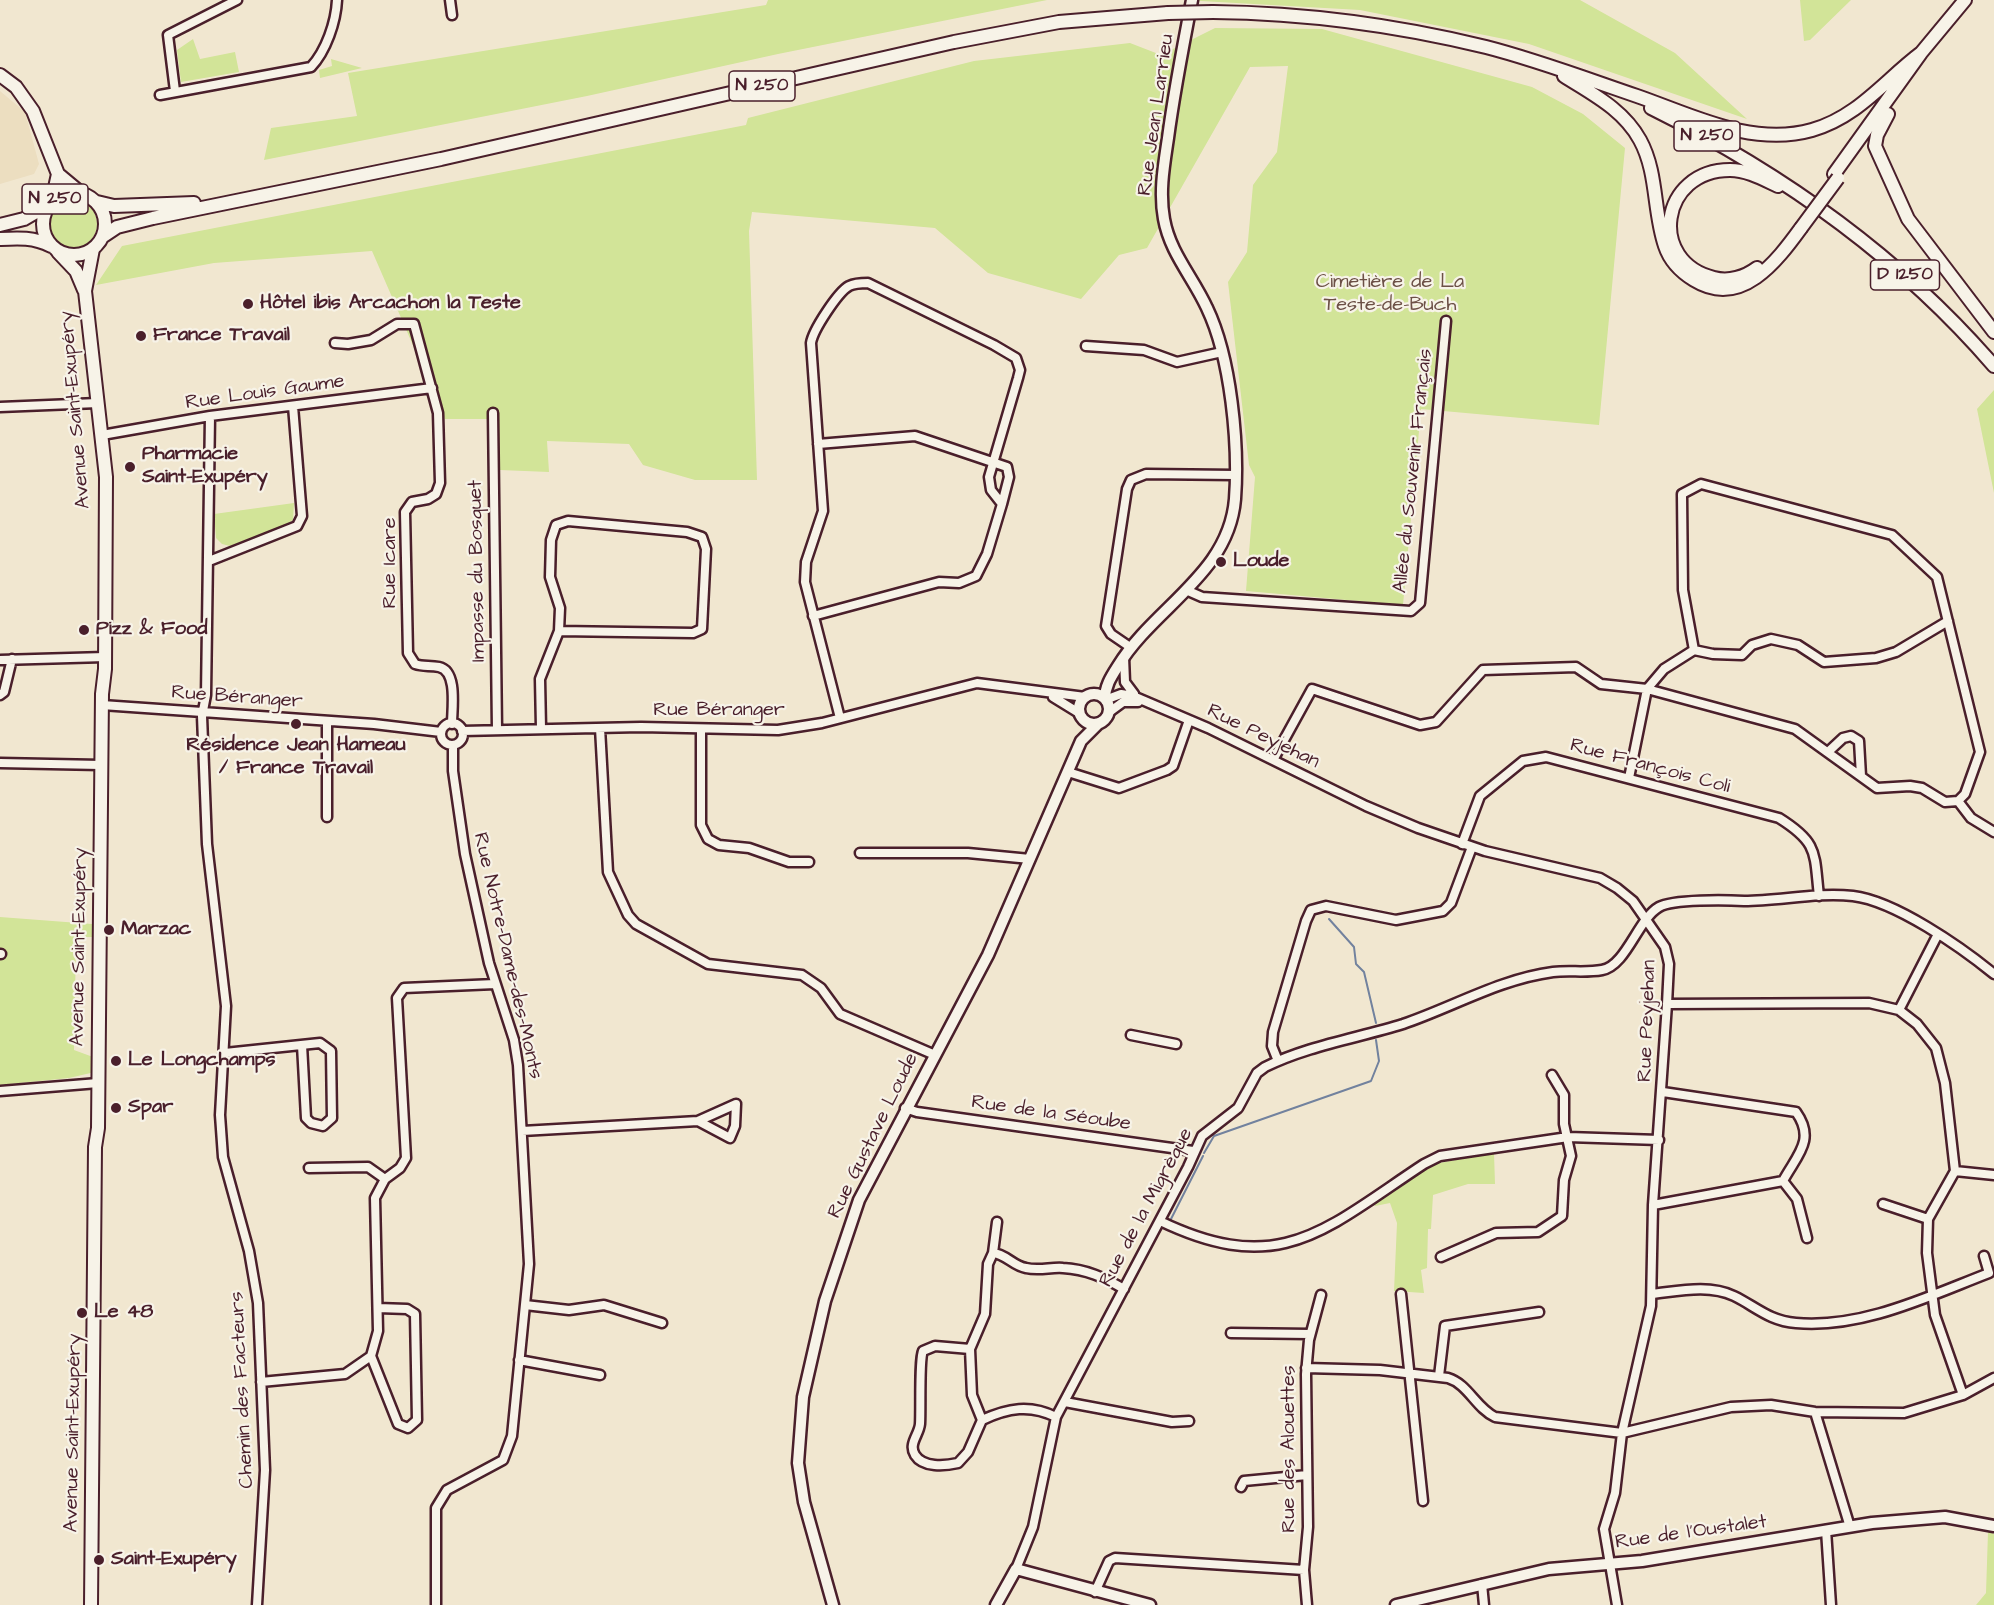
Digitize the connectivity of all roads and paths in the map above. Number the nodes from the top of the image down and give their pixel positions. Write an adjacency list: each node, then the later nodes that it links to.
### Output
1 (237, 0): 12 (street)
2 (337, 0): 12 (street)
3 (450, 0): 6 (street)
4 (1192, 0): 33 (street, Rue Jean Larrieu)
5 (1965, 0): 7 (main road)
6 (452, 15)
7 (1949, 20): 8 (main road); 14 (main road)
8 (1922, 53): 11 (main road); 16 (main road)
9 (1547, 66): 11 (main road, N 250); 20 (main road, N 250, bridge); 23 (main road)
10 (0, 75): 15 (main road)
11 (1604, 85): 18 (main road, N 250)
12 (175, 91): 13 (street)
13 (160, 95)
14 (1888, 114): 16 (main road); 30 (main road)
15 (58, 174): 17 (main road); 21 (main road)
16 (1836, 176): 23 (main road, bridge)
17 (82, 194): 19 (main road, N 250); 21 (main road, N 250)
18 (1802, 198): 23 (main road); 34 (main road, D 1250)
19 (97, 202): 20 (main road, N 250); 24 (main road, N 250)
20 (225, 202): 24 (main road, N 250)
21 (50, 203): 22 (main road, N 250); 26 (main road, N 250)
22 (0, 225)
23 (1799, 226)
24 (102, 237): 27 (main road, N 250)
25 (0, 238): 26 (main road, N 250)
26 (55, 249): 27 (main road, N 250); 28 (main road, Avenue Saint-Exupéry)
27 (93, 249): 28 (main road, Avenue Saint-Exupéry)
28 (85, 291): 36 (main road, Avenue Saint-Exupéry)
29 (1446, 321): 47 (street, Allée du Souvenir Français)
30 (1994, 332)
31 (335, 343): 35 (street, Rue Icare)
32 (1086, 346): 33 (street)
33 (1222, 352): 44 (street, Rue Jean Larrieu)
34 (1994, 366)
35 (432, 388): 37 (street, Rue Louis Gaume); 70 (street, Rue Icare)
36 (98, 403): 38 (street); 41 (main road, Avenue Saint-Exupéry)
37 (293, 406): 40 (street, Rue Louis Gaume); 46 (street)
38 (0, 407)
39 (493, 413): 74 (street, Impasse du Bosquet)
40 (210, 416): 41 (street, Rue Louis Gaume); 46 (street, Chemin des Facteurs)
41 (102, 435): 53 (main road, Avenue Saint-Exupéry)
42 (818, 444): 43 (street); 43 (street); 48 (street)
43 (994, 462): 45 (street); 45 (street)
44 (1234, 475): 47 (street, Rue Jean Larrieu); 52 (street)
45 (1002, 504): 48 (street)
46 (209, 561): 64 (street, Chemin des Facteurs)
47 (1186, 590): 52 (street, Rue Jean Larrieu)
48 (813, 616): 67 (street)
49 (1948, 621): 51 (street); 51 (street); 87 (street)
50 (559, 631): 50 (street); 72 (street)
51 (1694, 650): 57 (street)
52 (1127, 652): 56 (street, Rue Jean Larrieu); 62 (street, Rue Peyjehan)
53 (105, 657): 54 (street); 63 (main road, Avenue Saint-Exupéry)
54 (12, 659): 55 (street); 59 (street)
55 (0, 660)
56 (1108, 681): 60 (street, Rue Jean Larrieu); 61 (street, Rue Jean Larrieu)
57 (1647, 689): 80 (street); 81 (street); 86 (street)
58 (1041, 692): 60 (street, Rue Béranger); 66 (street, Rue Béranger); 67 (street, Rue Béranger)
59 (0, 695)
60 (1086, 697): 61 (street); 66 (street)
61 (1105, 699): 62 (street, Rue Peyjehan); 65 (street)
62 (1150, 704): 65 (street, Rue Peyjehan); 68 (street, Rue Peyjehan)
63 (102, 705): 64 (street, Rue Béranger); 83 (main road, Avenue Saint-Exupéry)
64 (204, 712): 69 (street, Rue Béranger); 105 (street, Chemin des Facteurs)
65 (1108, 712): 71 (street)
66 (1080, 716): 71 (street); 78 (street, Rue Gustave Loude)
67 (840, 718): 75 (street, Rue Béranger)
68 (1189, 720): 81 (street, Rue Peyjehan); 84 (street)
69 (327, 721): 77 (street, Rue Béranger); 88 (street)
70 (452, 723): 76 (street); 77 (street)
71 (1099, 723): 78 (street, Rue Gustave Loude)
72 (541, 728): 73 (street, Rue Béranger); 74 (street, Rue Béranger)
73 (600, 728): 75 (street, Rue Béranger); 106 (street)
74 (497, 729): 76 (street, Rue Béranger)
75 (701, 729): 94 (street)
76 (462, 731): 79 (street)
77 (441, 732): 79 (street)
78 (1082, 741): 84 (street, Rue Gustave Loude)
79 (453, 745): 99 (street, Rue Notre-Dame-des-Monts)
80 (1828, 752): 85 (street); 85 (street)
81 (1273, 760): 90 (street, Rue Peyjehan)
82 (0, 763): 83 (street)
83 (101, 765): 109 (main road, Avenue Saint-Exupéry)
84 (1068, 772): 93 (street, Rue Gustave Loude)
85 (1861, 776): 87 (street)
86 (1629, 778): 90 (street, Rue François Coli); 95 (street, Rue François Coli)
87 (1958, 801): 89 (street)
88 (327, 817)
89 (1994, 832)
90 (1462, 844): 91 (street, Rue Peyjehan)
91 (1472, 847): 96 (street, Rue Peyjehan); 107 (street)
92 (860, 853): 93 (street)
93 (1030, 859): 106 (street, Rue Gustave Loude)
94 (809, 862)
95 (1819, 896): 96 (street); 97 (street)
96 (1647, 920): 100 (street, Rue Peyjehan); 107 (street, Rue de la Migrèque)
97 (1938, 933): 98 (street); 101 (street)
98 (1994, 974)
99 (495, 984): 114 (street, Rue Notre-Dame-des-Monts); 121 (street)
100 (1667, 1004): 101 (street); 111 (street, Rue Peyjehan)
101 (1899, 1010): 119 (street)
102 (1131, 1035): 103 (street)
103 (1176, 1044)
104 (302, 1045): 104 (street); 105 (street)
105 (225, 1053): 151 (street, Chemin des Facteurs)
106 (935, 1055): 112 (street, Rue Gustave Loude)
107 (1278, 1061): 117 (street, Rue de la Migrèque)
108 (1552, 1075): 115 (street)
109 (98, 1083): 110 (street); 170 (main road, Avenue Saint-Exupéry)
110 (0, 1091)
111 (1663, 1092): 116 (street, Rue Peyjehan); 122 (street)
112 (905, 1108): 117 (street, Rue de la Séoube); 173 (street, Rue Gustave Loude)
113 (698, 1121): 113 (street); 114 (street)
114 (522, 1131): 137 (street, Rue Notre-Dame-des-Monts)
115 (1568, 1137): 116 (street); 126 (street); 131 (street)
116 (1659, 1140): 124 (street, Rue Peyjehan)
117 (1193, 1151): 126 (street, Rue de la Migrèque)
118 (309, 1168): 121 (street)
119 (1955, 1171): 120 (street); 125 (street)
120 (1994, 1175)
121 (385, 1179): 138 (street)
122 (1782, 1180): 124 (street); 128 (street)
123 (1882, 1204): 125 (street)
124 (1653, 1205): 134 (street, Rue Peyjehan)
125 (1928, 1219): 136 (street)
126 (1160, 1221): 132 (street, Rue de la Migrèque)
127 (997, 1222): 129 (street)
128 (1807, 1238)
129 (993, 1253): 132 (street); 143 (street)
130 (1984, 1256): 136 (street)
131 (1441, 1257)
132 (1124, 1289): 153 (street, Rue de la Migrèque)
133 (1401, 1294): 147 (street)
134 (1652, 1294): 136 (street); 158 (street, Rue Peyjehan)
135 (1321, 1295): 142 (street, Rue des Alouettes)
136 (1932, 1295): 152 (street)
137 (525, 1305): 140 (street); 145 (street, Rue Notre-Dame-des-Monts)
138 (378, 1308): 144 (street); 144 (street)
139 (1539, 1311): 149 (street)
140 (662, 1323)
141 (1231, 1333): 142 (street)
142 (1310, 1334): 146 (street, Rue des Alouettes)
143 (970, 1349): 156 (street); 156 (street)
144 (371, 1356): 151 (street)
145 (519, 1360): 148 (street); 172 (street, Rue Notre-Dame-des-Monts)
146 (1306, 1368): 147 (street); 159 (street, Rue des Alouettes)
147 (1408, 1373): 149 (street); 161 (street)
148 (600, 1375)
149 (1439, 1376): 158 (street)
150 (1994, 1378): 152 (street)
151 (261, 1382): 171 (street, Chemin des Facteurs)
152 (1963, 1395): 154 (street)
153 (1065, 1402): 155 (street, Rue de la Migrèque); 157 (street)
154 (1815, 1412): 158 (street); 163 (street)
155 (1056, 1417): 156 (street); 166 (street, Rue de la Migrèque)
156 (982, 1420)
157 (1189, 1421)
158 (1622, 1433): 165 (street, Rue Peyjehan)
159 (1307, 1475): 160 (street); 167 (street, Rue des Alouettes)
160 (1241, 1487)
161 (1423, 1501)
162 (1994, 1526): 163 (street, Rue de l'Oustalet)
163 (1850, 1527): 164 (street, Rue de l'Oustalet)
164 (1826, 1530): 165 (street, Rue de l'Oustalet); 180 (street)
165 (1609, 1564): 168 (street, Rue de l'Oustalet); 179 (street, Rue Peyjehan)
166 (1016, 1569): 169 (street); 174 (street, Rue de la Migrèque)
167 (1304, 1570): 169 (street); 176 (street, Rue des Alouettes)
168 (1482, 1584): 177 (street, Rue de l'Oustalet); 178 (street)
169 (1095, 1592): 175 (street)
170 (91, 1605)
171 (257, 1605)
172 (436, 1605)
173 (833, 1605)
174 (996, 1605)
175 (1150, 1605)
176 (1307, 1605)
177 (1396, 1605)
178 (1484, 1605)
179 (1617, 1605)
180 (1832, 1605)

